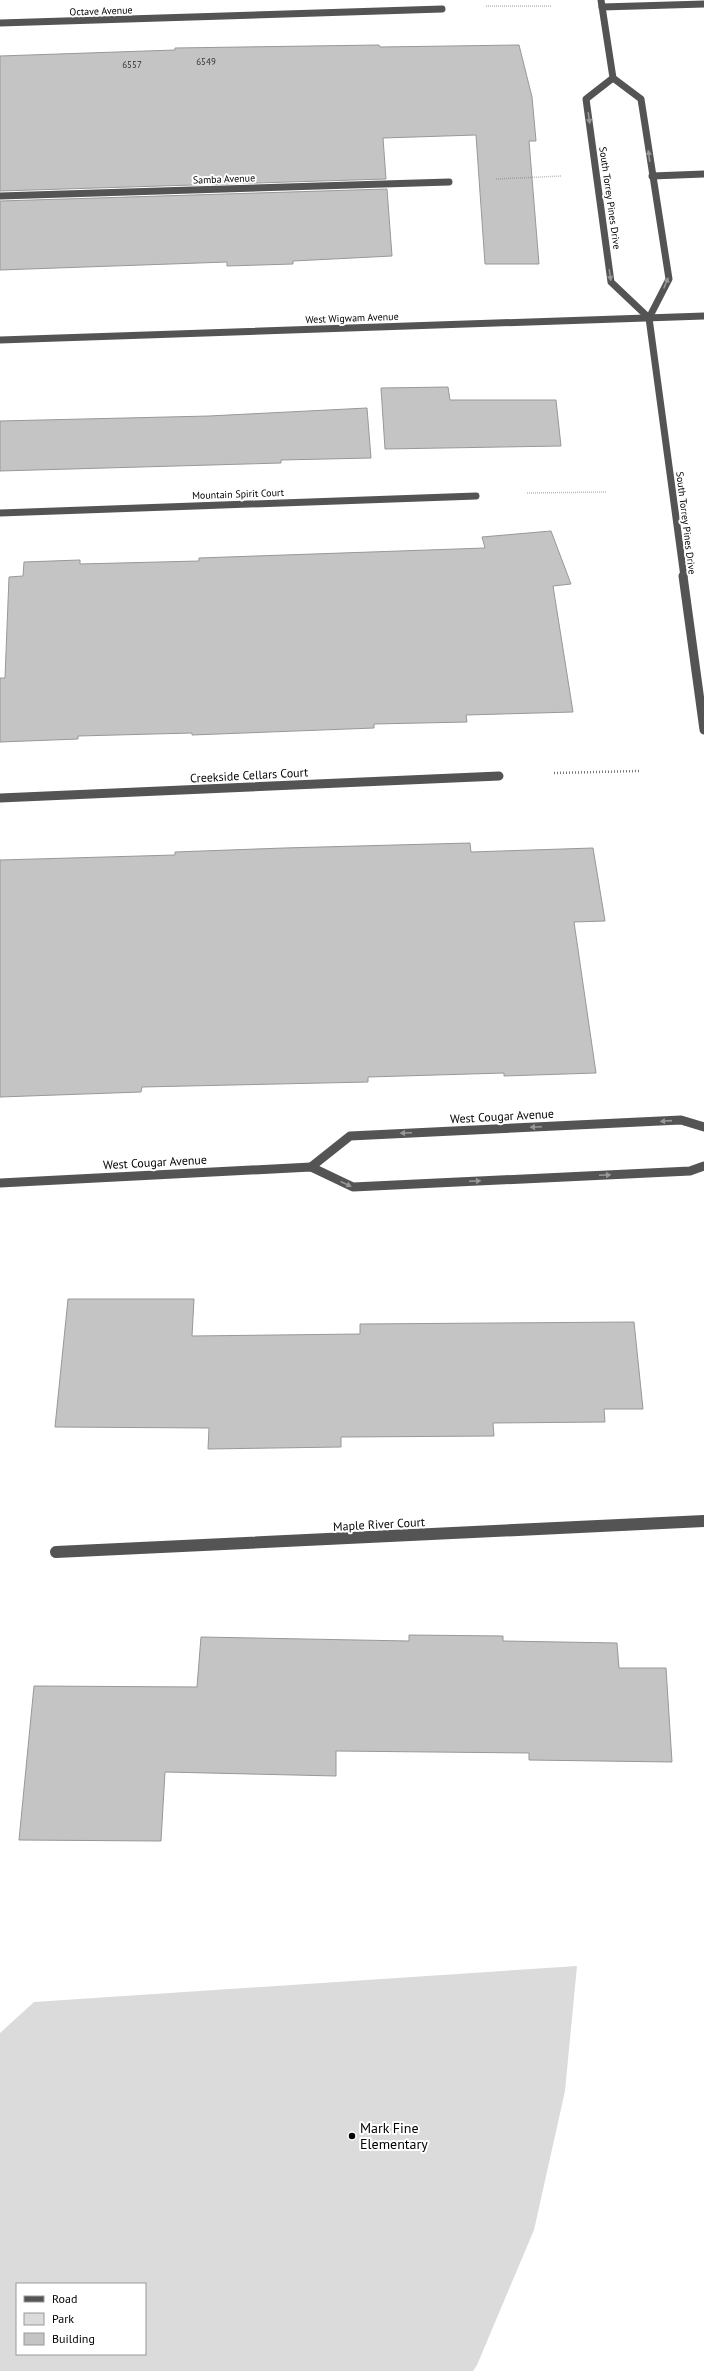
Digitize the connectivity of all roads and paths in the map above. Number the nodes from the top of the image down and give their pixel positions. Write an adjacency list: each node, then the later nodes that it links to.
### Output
1 (601, 0): 5 (street)
2 (704, 4): 5 (street)
3 (486, 6): 4 (path)
4 (551, 6)
5 (602, 7): 8 (street)
6 (442, 10): 7 (street, Octave Avenue)
7 (0, 22)
8 (613, 78): 11 (street, one-way to 8); 16 (street, South Torrey Pines Drive, one-way to 16)
9 (704, 174): 11 (street)
10 (569, 176): 12 (path)
11 (652, 176): 16 (street, one-way to 11)
12 (496, 179)
13 (449, 182): 14 (street, Samba Avenue)
14 (0, 196)
15 (704, 316): 16 (street, West Wigwam Avenue)
16 (649, 318): 17 (street, West Wigwam Avenue); 22 (street, South Torrey Pines Drive)
17 (0, 340)
18 (607, 492): 19 (path)
19 (527, 493)
20 (476, 496): 21 (street, Mountain Spirit Court)
21 (0, 513)
22 (704, 730)
23 (639, 771): 24 (path)
24 (554, 773)
25 (499, 776): 26 (street, Creekside Cellars Court)
26 (0, 798)
27 (704, 1127): 29 (street, West Cougar Avenue, one-way to 29)
28 (704, 1166): 29 (street, West Cougar Avenue, one-way to 28)
29 (310, 1167): 30 (street, West Cougar Avenue)
30 (0, 1183)
31 (704, 1521): 32 (street, Maple River Court)
32 (56, 1552)

